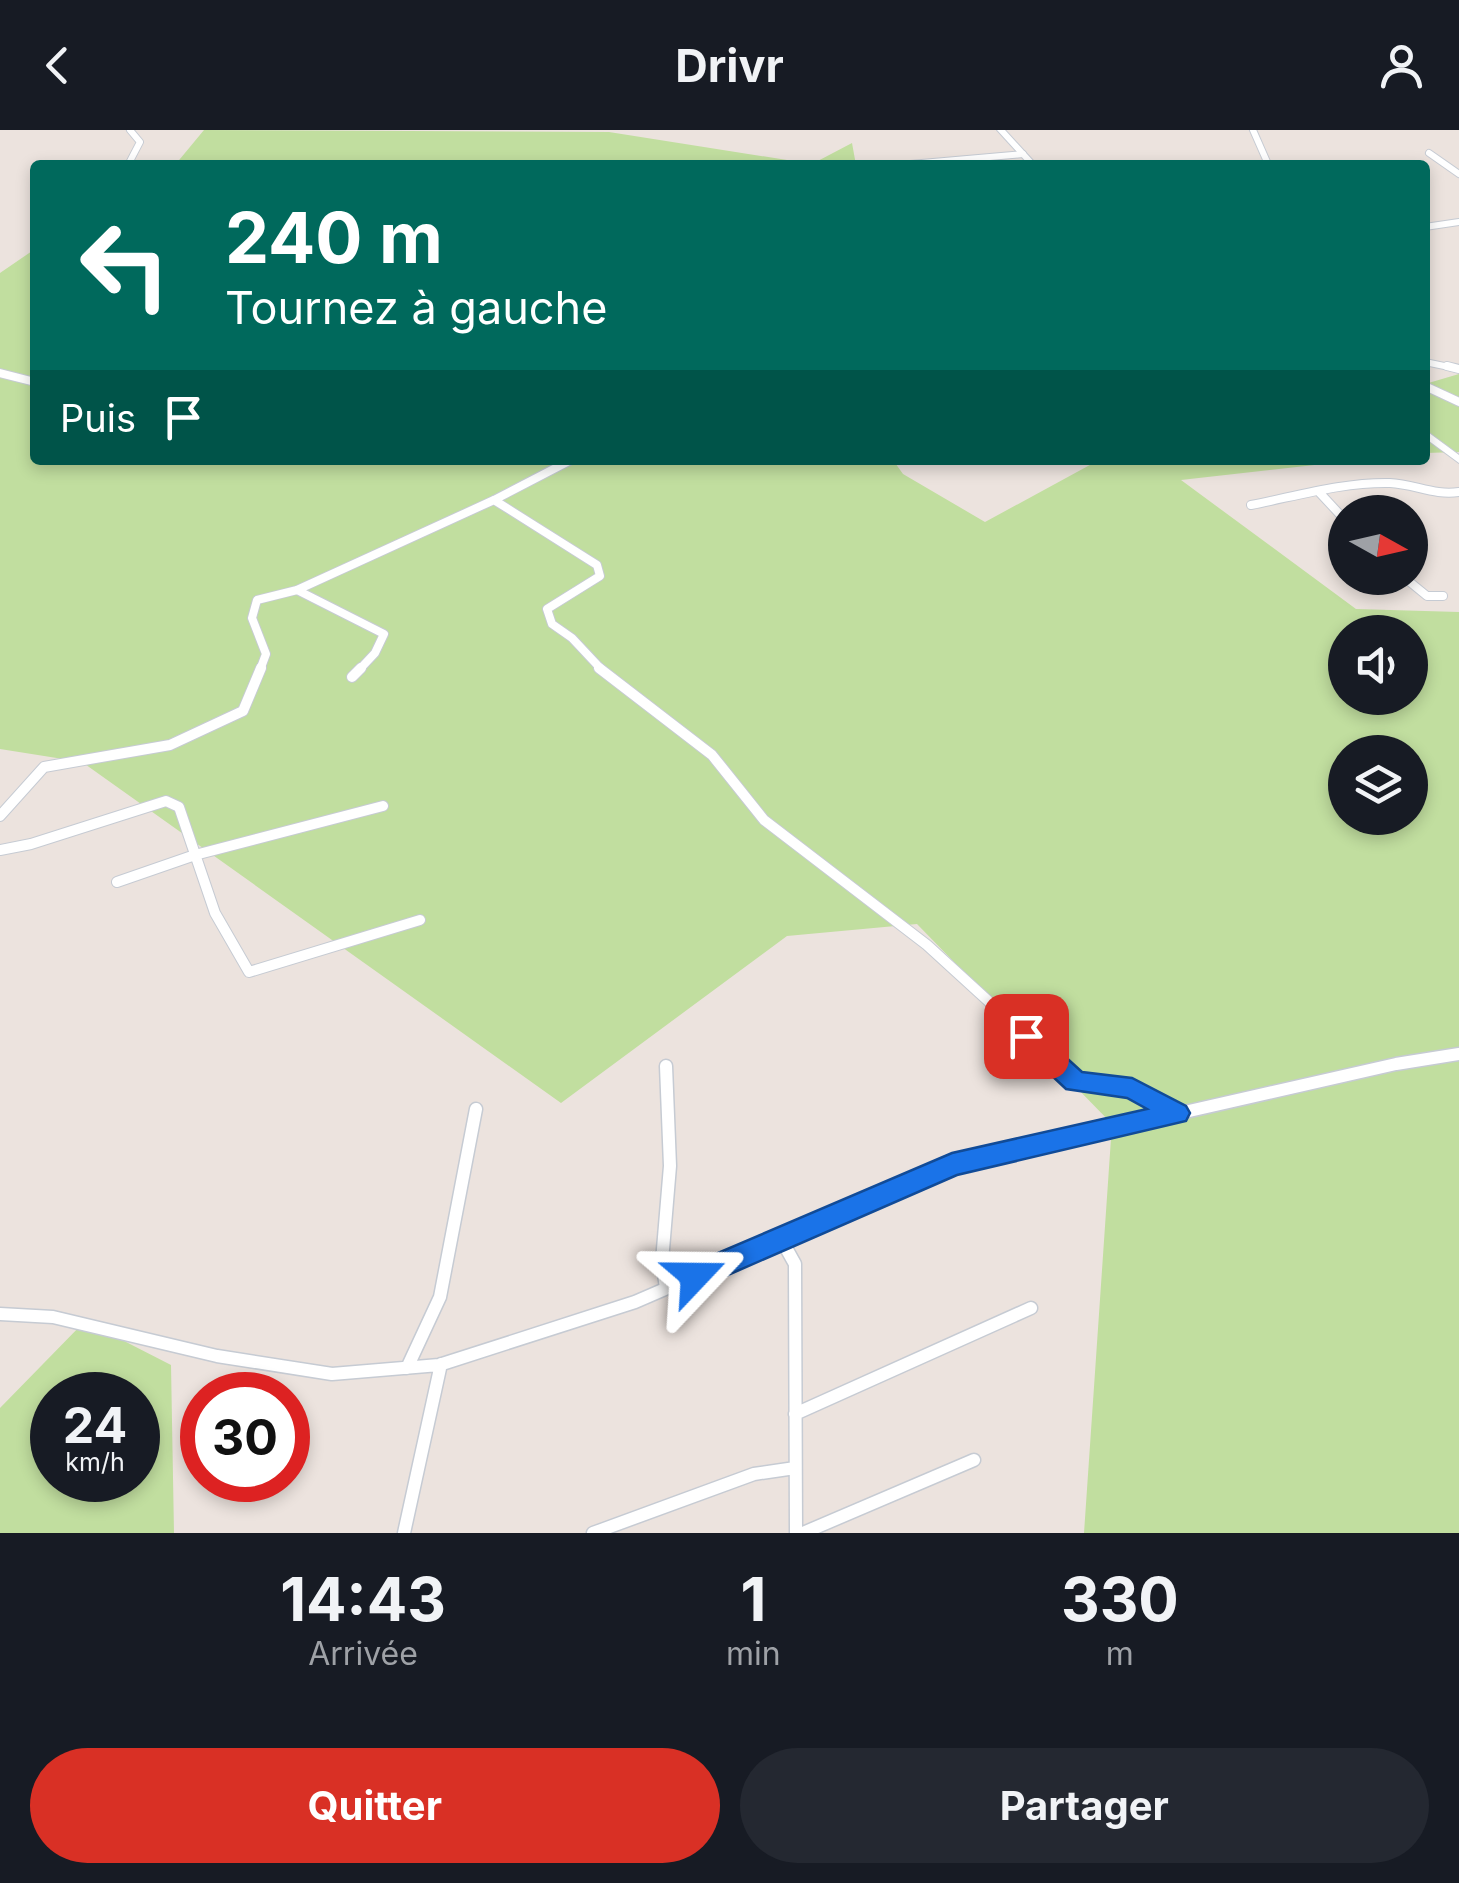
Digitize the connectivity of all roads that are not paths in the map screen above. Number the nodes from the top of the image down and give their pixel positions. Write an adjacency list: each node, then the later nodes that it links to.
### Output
1 (130, 130): 6 (street)
2 (1001, 130): 5 (street)
3 (1253, 130): 9 (street)
4 (1429, 153): 10 (street)
5 (1023, 154): 7 (street); 8 (street)
6 (131, 160)
7 (955, 160)
8 (1029, 160)
9 (1266, 160)
10 (1459, 174)
11 (1459, 222): 12 (street)
12 (1430, 225)
13 (1430, 363): 14 (street)
14 (1459, 369)
15 (0, 373): 16 (street)
16 (30, 381)
17 (1430, 388): 18 (street)
18 (1459, 402)
19 (1430, 437): 20 (street)
20 (1459, 460)
21 (561, 465): 24 (street)
22 (1319, 492): 23 (street); 25 (street); 26 (street)
23 (1459, 492)
24 (494, 500): 27 (street); 40 (street)
25 (1328, 502)
26 (1251, 505)
27 (297, 590): 30 (street); 32 (street)
28 (1426, 595): 29 (street)
29 (1443, 596)
30 (352, 677)
31 (382, 806): 34 (street)
32 (0, 816)
33 (0, 850): 34 (street)
34 (196, 855): 35 (street); 36 (street)
35 (117, 882)
36 (420, 920)
37 (1459, 1054): 40 (street)
38 (666, 1066): 42 (street)
39 (476, 1109): 46 (street)
40 (1178, 1114): 41 (street)
41 (781, 1239): 42 (street); 47 (street)
42 (666, 1288): 45 (street)
43 (1030, 1308): 47 (street)
44 (0, 1314): 46 (street)
45 (442, 1364): 46 (street); 50 (street)
46 (407, 1368)
47 (795, 1414): 49 (street)
48 (974, 1460): 52 (street)
49 (795, 1468): 51 (street); 52 (street)
50 (404, 1533)
51 (593, 1533)
52 (800, 1533)

